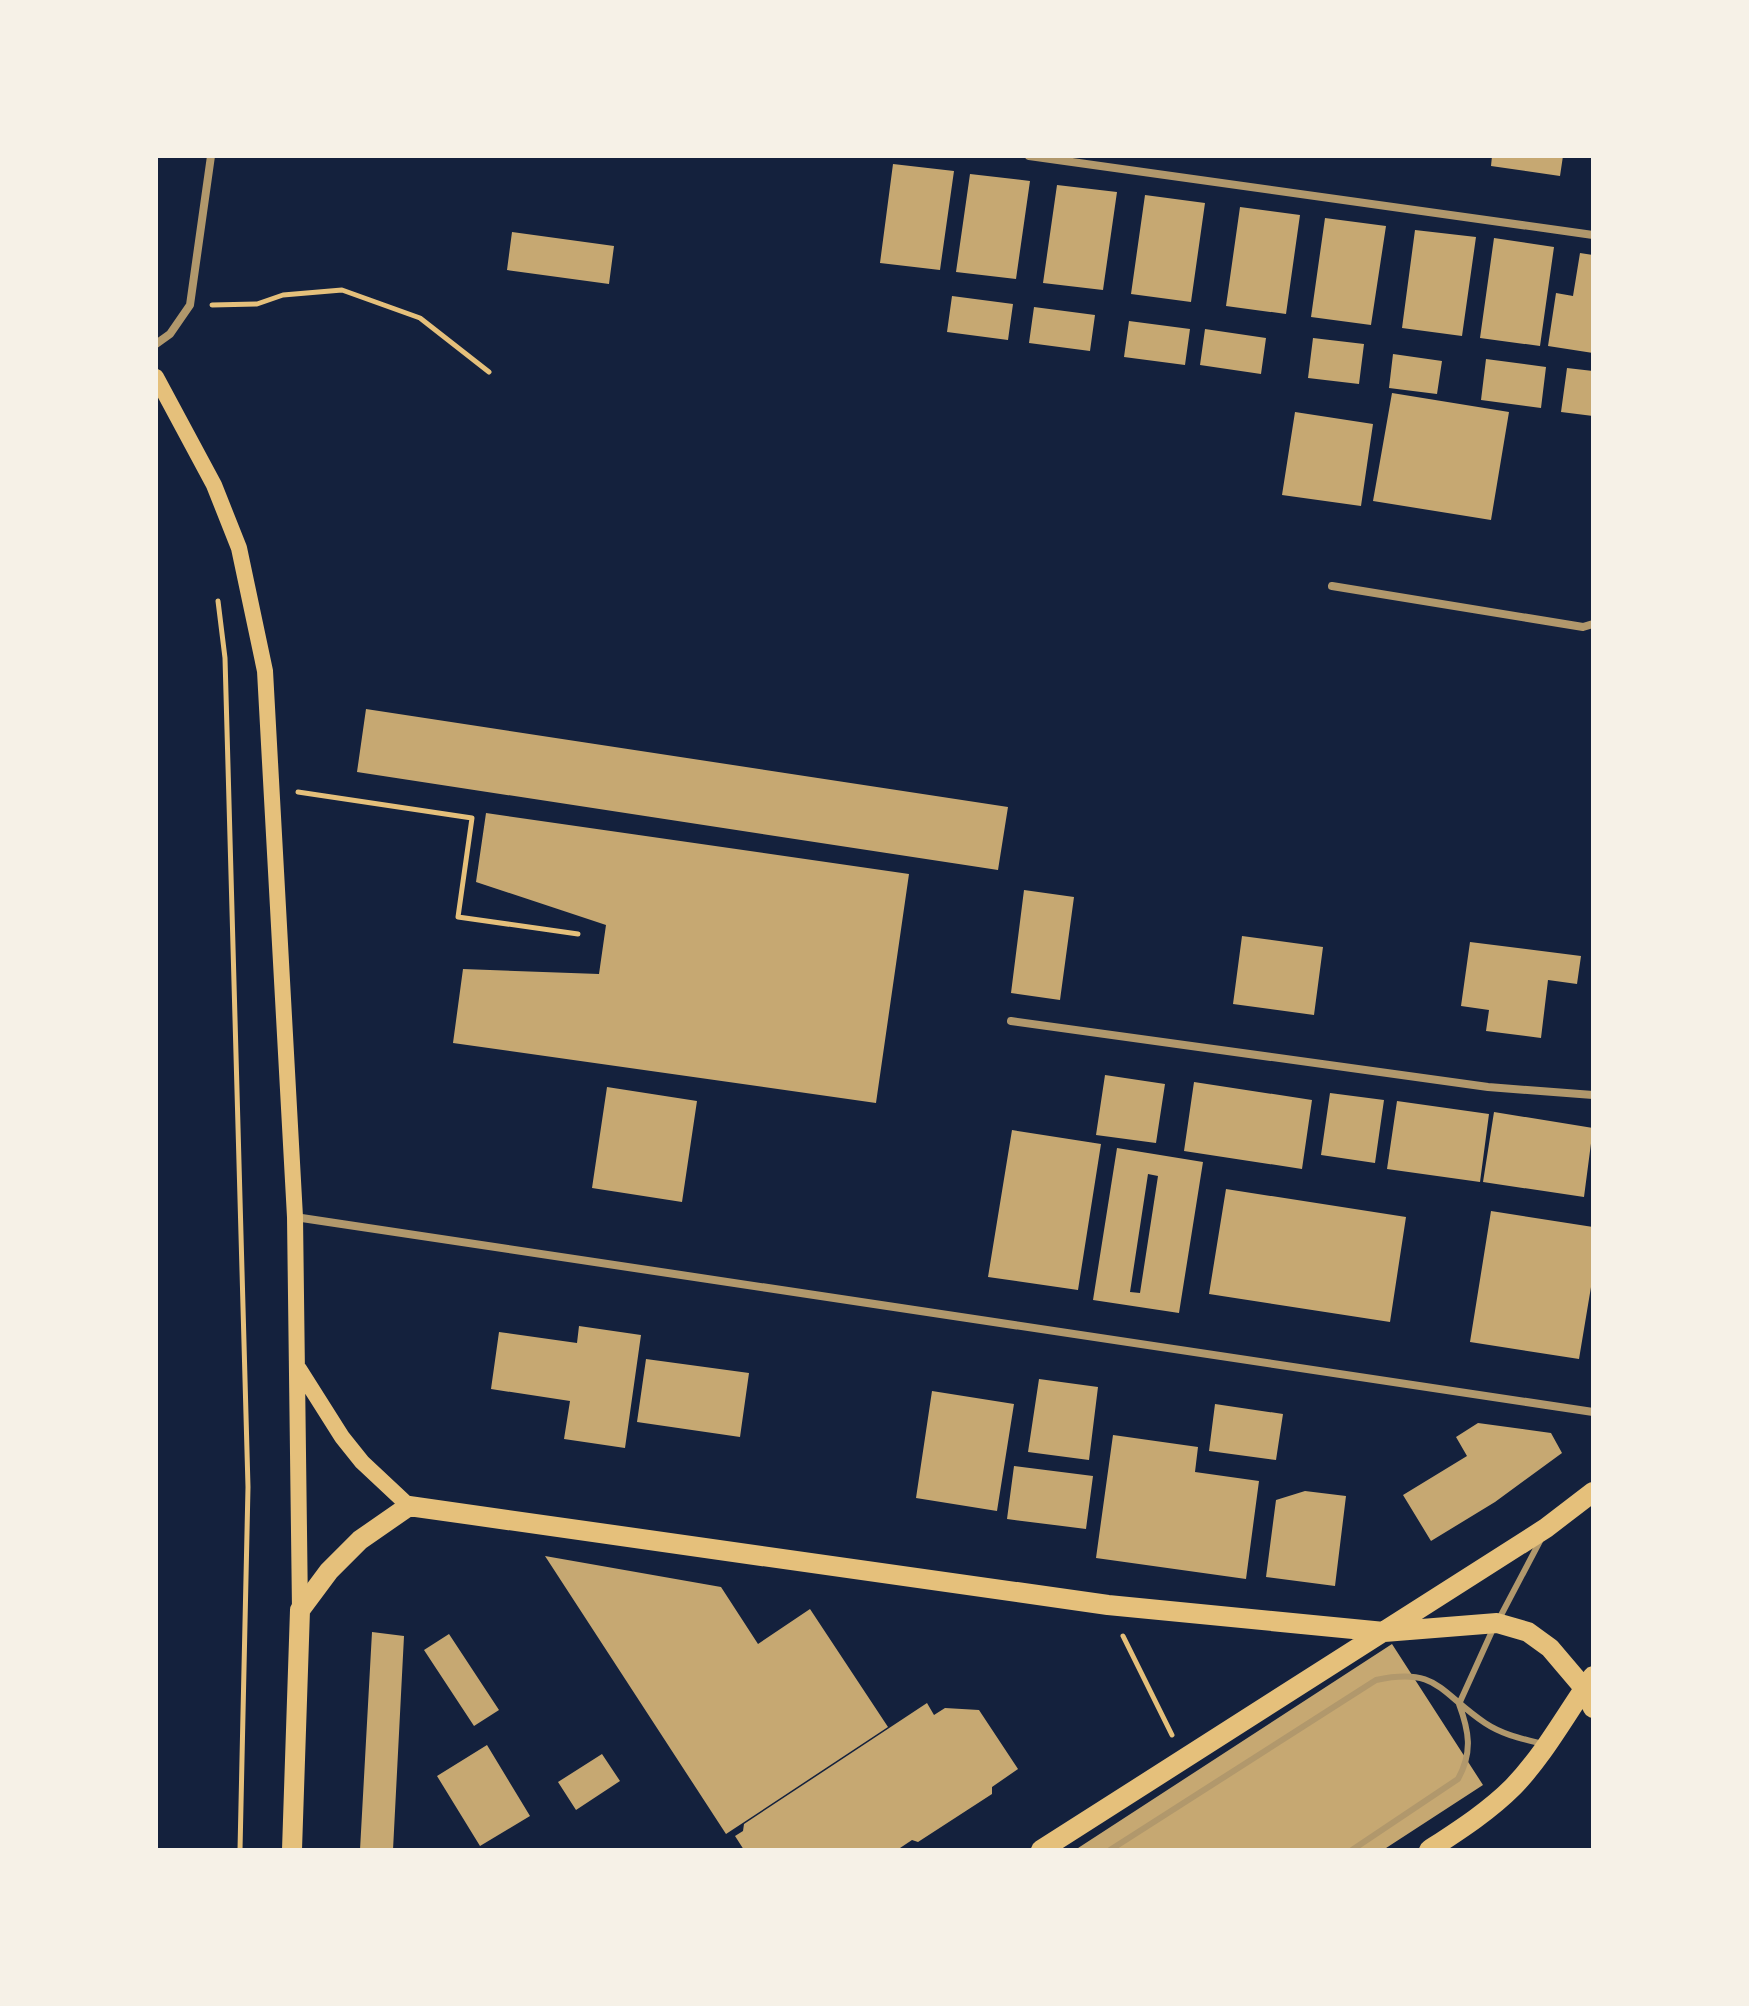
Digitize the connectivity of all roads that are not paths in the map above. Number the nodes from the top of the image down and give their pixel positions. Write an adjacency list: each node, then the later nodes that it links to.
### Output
1 (211, 156): 4 (street)
2 (1029, 156): 3 (street)
3 (1593, 235)
4 (156, 344)
5 (156, 377): 10 (main road)
6 (1332, 586): 7 (street)
7 (1593, 624)
8 (1011, 1021): 9 (street)
9 (1593, 1095)
10 (295, 1217): 11 (main road); 12 (street)
11 (299, 1367): 14 (main road); 16 (main road)
12 (1593, 1412)
13 (1593, 1492): 15 (main road)
14 (409, 1506): 16 (main road); 18 (main road)
15 (1546, 1528): 17 (lane); 18 (main road)
16 (300, 1610): 23 (main road)
17 (1497, 1623): 18 (main road); 19 (main road); 20 (lane)
18 (1384, 1632): 24 (main road)
19 (1588, 1682): 21 (main road); 22 (main road)
20 (1459, 1704): 22 (lane); 25 (lane); 26 (lane)
21 (1593, 1708)
22 (1547, 1745): 27 (main road)
23 (292, 1850)
24 (1041, 1850)
25 (1110, 1850)
26 (1352, 1850)
27 (1429, 1850)

